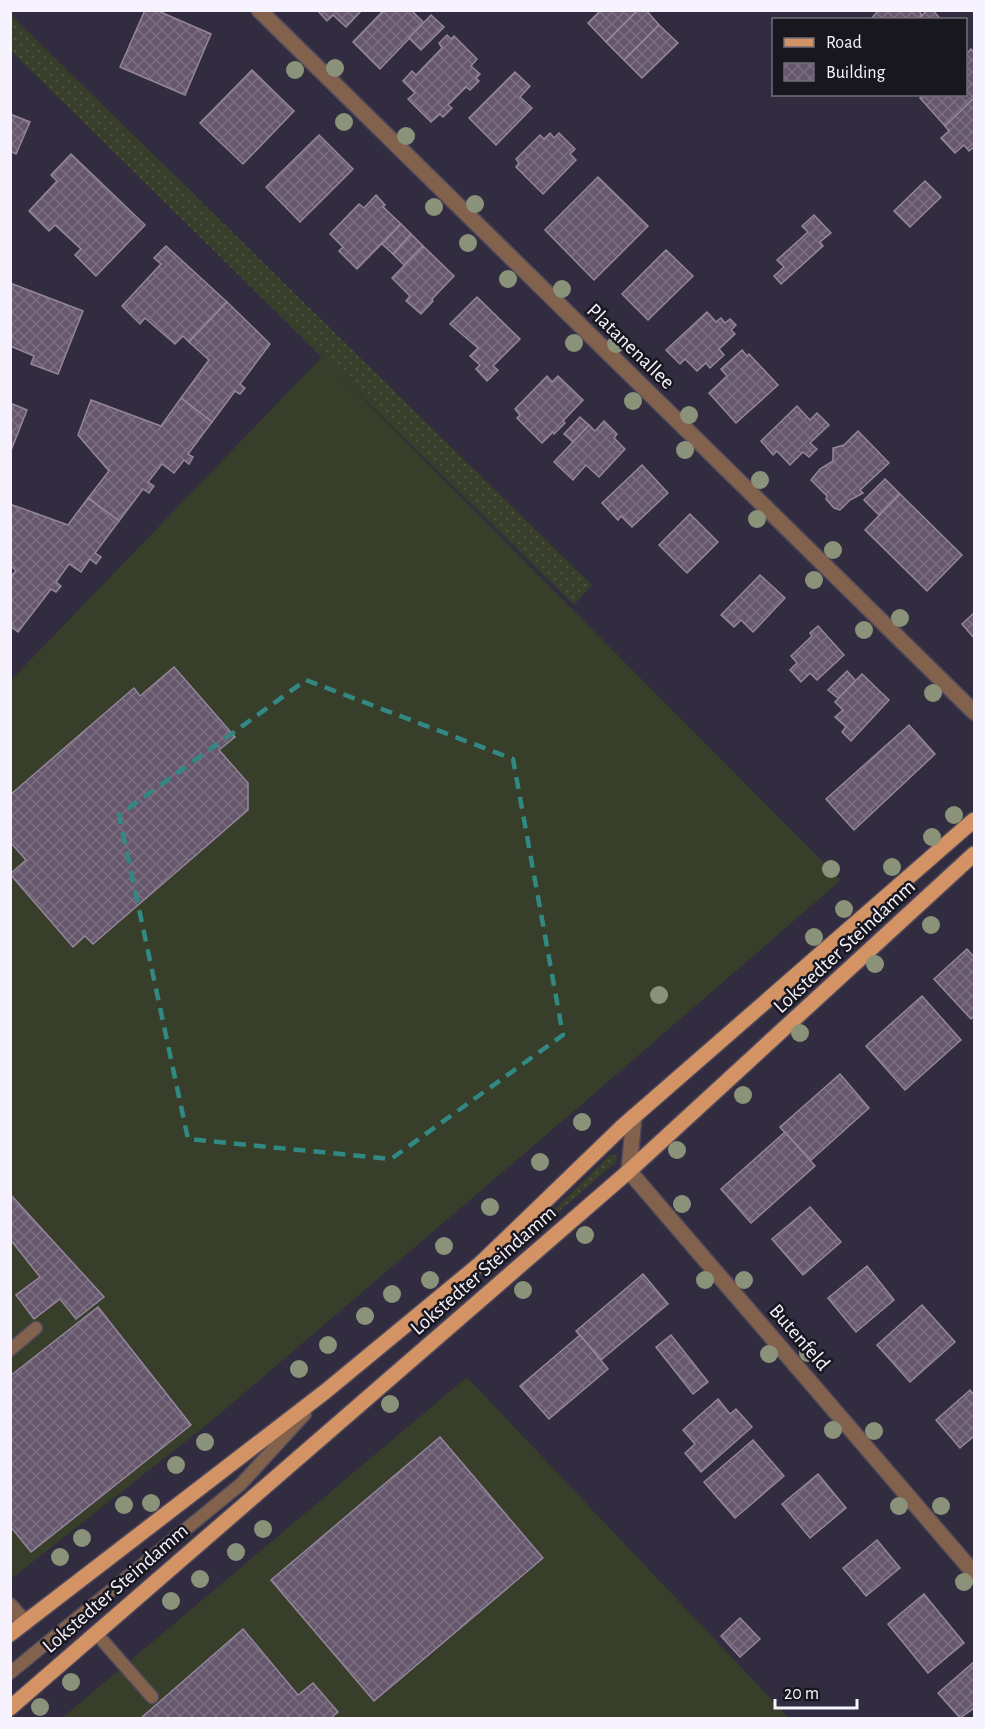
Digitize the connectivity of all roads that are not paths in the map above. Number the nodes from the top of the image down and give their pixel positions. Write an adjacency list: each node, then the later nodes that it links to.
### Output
1 (259, 10): 2 (street, Platanenallee)
2 (975, 712)
3 (975, 820): 5 (main road, Lokstedter Steindamm)
4 (974, 858): 6 (main road, Lokstedter Steindamm)
5 (634, 1116): 6 (street); 9 (main road, Lokstedter Steindamm)
6 (629, 1171): 10 (street, Butenfeld); 13 (main road, Lokstedter Steindamm)
7 (36, 1328): 8 (lane)
8 (10, 1350)
9 (326, 1391): 12 (main road, Lokstedter Steindamm); 15 (lane)
10 (975, 1573)
11 (10, 1606): 12 (street)
12 (25, 1623): 14 (main road, Lokstedter Steindamm)
13 (96, 1633): 16 (lane); 17 (main road, Lokstedter Steindamm)
14 (10, 1634)
15 (10, 1673)
16 (152, 1697)
17 (10, 1708)

